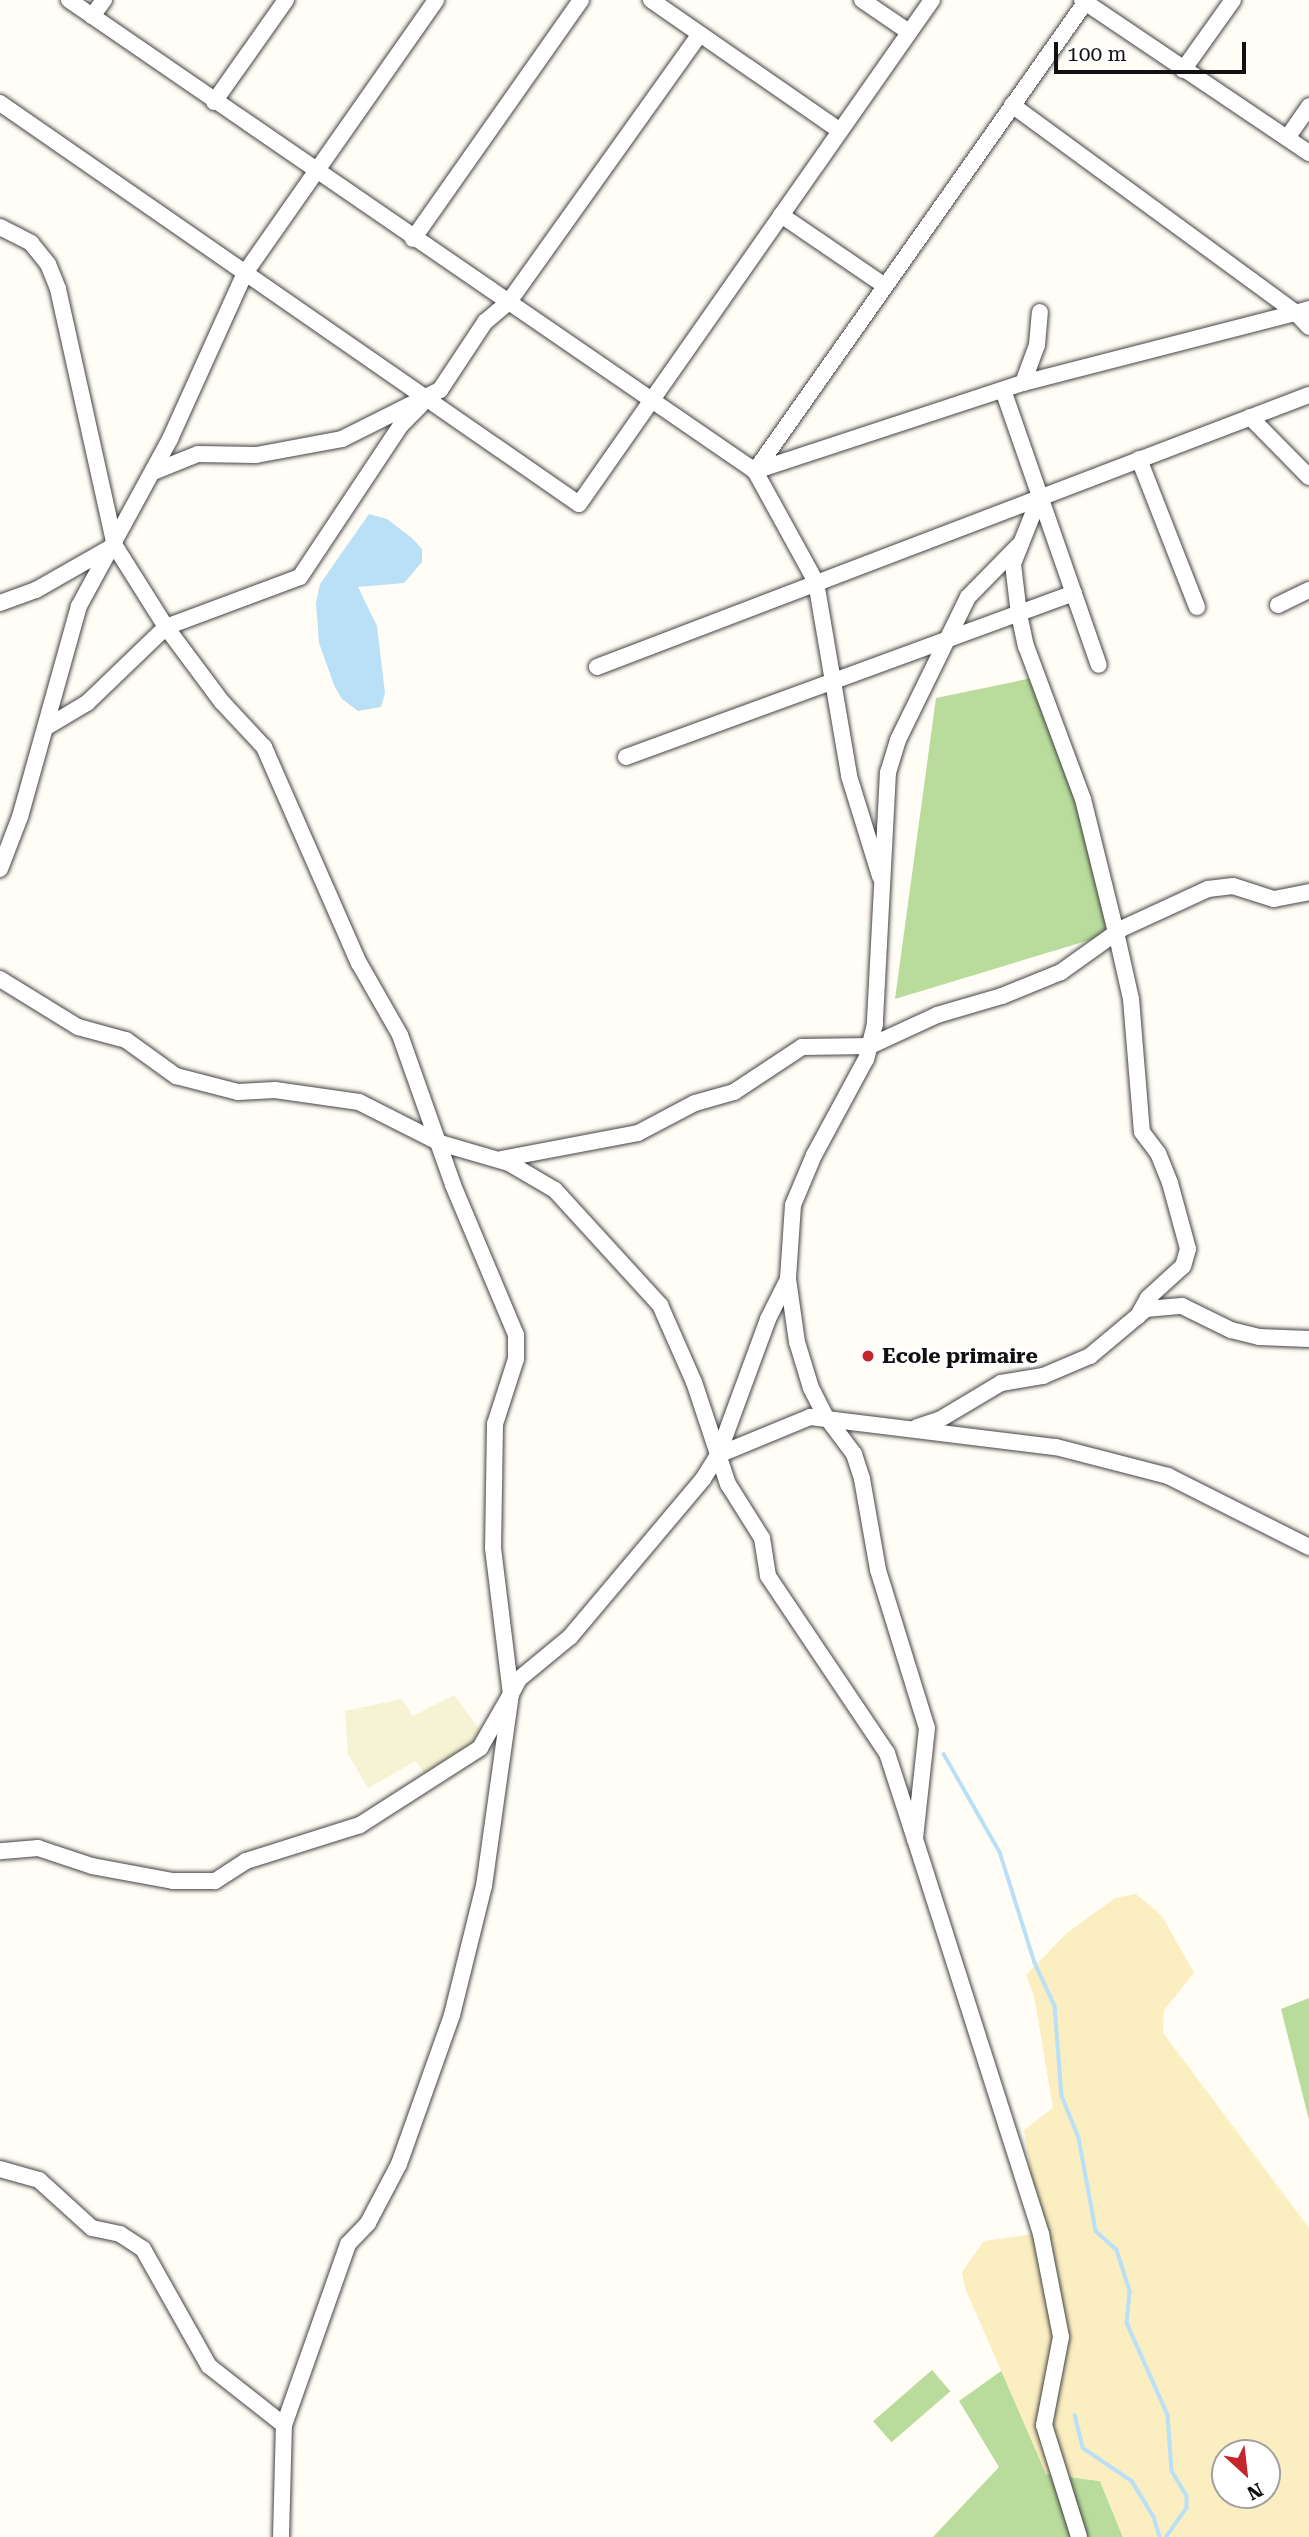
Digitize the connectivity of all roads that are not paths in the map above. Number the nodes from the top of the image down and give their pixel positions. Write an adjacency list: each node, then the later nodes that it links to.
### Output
1 (69, 0): 11 (street)
2 (104, 0): 11 (street)
3 (286, 0): 15 (street)
4 (436, 0): 22 (street)
5 (581, 0): 25 (street)
6 (651, 0): 13 (street)
7 (862, 0): 12 (street)
8 (932, 0): 12 (street)
9 (1233, 0): 14 (street)
10 (1085, 1): 14 (street); 17 (street)
11 (92, 16): 15 (street)
12 (909, 32): 19 (street)
13 (700, 34): 19 (street); 28 (street)
14 (1184, 70): 20 (street)
15 (214, 102): 22 (street)
16 (0, 103): 26 (street)
17 (1012, 105): 27 (street); 29 (street)
18 (1309, 106): 20 (street)
19 (840, 131): 23 (street)
20 (1287, 138): 21 (street)
21 (1309, 153)
22 (315, 172): 25 (street); 26 (street)
23 (781, 215): 27 (street); 36 (street)
24 (0, 227): 43 (street)
25 (413, 239): 28 (street)
26 (245, 273): 35 (street); 40 (street)
27 (885, 286): 39 (street)
28 (508, 303): 35 (street); 36 (street)
29 (1302, 311): 31 (street); 32 (street)
30 (1040, 312): 32 (street)
31 (1309, 327)
32 (1023, 383): 33 (street)
33 (1003, 390): 39 (street); 42 (street)
34 (1309, 395): 37 (street)
35 (427, 399): 36 (street); 40 (street); 52 (street)
36 (651, 401): 39 (street)
37 (1250, 417): 38 (street); 41 (street)
38 (1139, 458): 42 (street); 50 (street)
39 (755, 471): 45 (street)
40 (153, 472): 43 (street)
41 (1309, 477)
42 (1040, 496): 44 (street); 45 (street); 47 (street)
43 (115, 546): 48 (street); 52 (street); 57 (street)
44 (1018, 546): 51 (street); 53 (street)
45 (817, 582): 55 (street); 56 (street)
46 (1309, 590): 49 (street)
47 (1074, 593): 51 (street); 54 (street)
48 (0, 603)
49 (1278, 605)
50 (1197, 607)
51 (1019, 614): 53 (street); 62 (street)
52 (166, 627): 57 (street); 65 (street)
53 (943, 641): 56 (street); 60 (street)
54 (1098, 665)
55 (597, 667)
56 (833, 681): 58 (street); 60 (street)
57 (46, 728): 59 (street)
58 (626, 757)
59 (0, 869)
60 (884, 885): 64 (street)
61 (1309, 892): 62 (street)
62 (1116, 932): 64 (street); 68 (street)
63 (0, 979): 65 (street)
64 (870, 1046): 66 (street); 67 (street)
65 (440, 1143): 66 (street); 74 (street)
66 (498, 1160): 72 (street)
67 (788, 1279): 70 (street); 72 (street)
68 (1138, 1317): 69 (street); 71 (street)
69 (1309, 1339)
70 (831, 1423): 71 (street); 72 (street); 75 (street)
71 (911, 1428): 73 (street)
72 (718, 1455): 74 (street); 75 (street)
73 (1309, 1547)
74 (511, 1694): 76 (street); 78 (street)
75 (915, 1839): 80 (street)
76 (0, 1852)
77 (0, 2169): 78 (street)
78 (284, 2425): 79 (street)
79 (281, 2537)
80 (1079, 2537)

